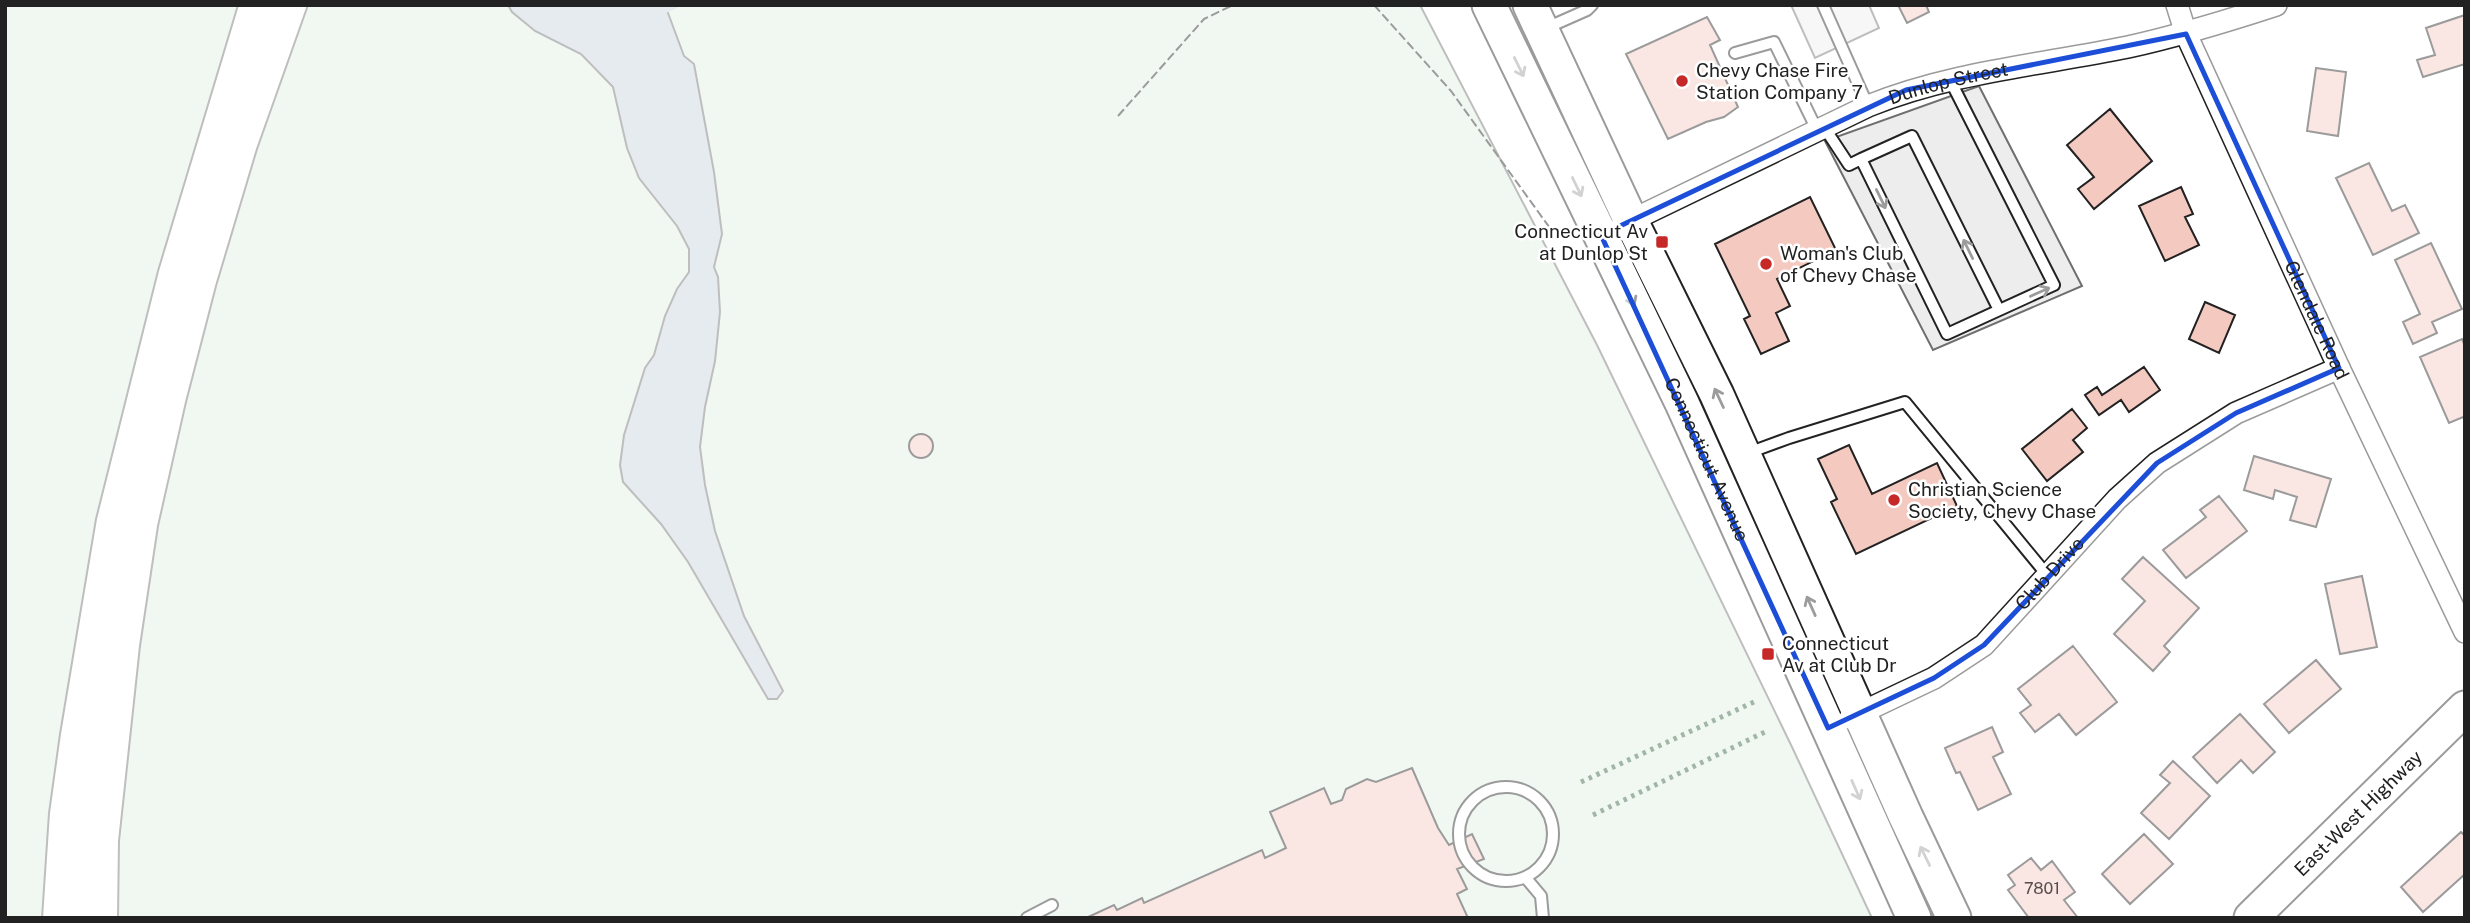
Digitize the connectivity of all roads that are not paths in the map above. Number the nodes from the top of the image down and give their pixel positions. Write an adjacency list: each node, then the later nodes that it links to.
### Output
1 (1489, 5): 12 (main road, Connecticut Avenue, one-way to 12)
2 (1592, 5): 6 (lane)
3 (1823, 5): 10 (lane)
4 (2177, 5): 7 (street, Glendale Road)
5 (2276, 5): 7 (street, Dunlop Street)
6 (1536, 18): 12 (main road, Connecticut Avenue)
7 (2186, 34): 9 (street, Dunlop Street); 17 (street, Glendale Road)
8 (1735, 53): 11 (lane)
9 (1950, 80): 10 (street, Dunlop Street); 16 (lane, one-way to 9)
10 (1868, 106): 11 (street, Dunlop Street)
11 (1820, 129): 13 (lane); 14 (street, Dunlop Street)
12 (1570, 132): 14 (main road, Connecticut Avenue); 15 (main road, Connecticut Avenue, one-way to 15)
13 (1861, 159): 16 (lane, one-way to 13); 16 (lane, one-way to 16)
14 (1631, 221): 15 (street, Dunlop Street); 18 (main road, Connecticut Avenue, one-way to 14)
15 (1601, 235): 23 (main road, Connecticut Avenue, one-way to 23)
16 (1999, 310)
17 (2339, 368): 19 (street, Club Drive); 20 (street, Glendale Road)
18 (1744, 455): 19 (lane); 22 (main road, Connecticut Avenue, one-way to 18)
19 (2048, 575): 22 (street, Club Drive)
20 (2465, 632)
21 (2465, 708): 30 (main road, East-West Highway)
22 (1860, 713): 23 (street, Club Drive); 29 (main road, Connecticut Avenue, one-way to 22)
23 (1828, 728): 28 (main road, Connecticut Avenue, one-way to 28)
24 (1525, 877): 24 (lane); 27 (lane)
25 (1052, 905): 26 (lane)
26 (1027, 918)
27 (1543, 918)
28 (1914, 918)
29 (1954, 918)
30 (2251, 918)

